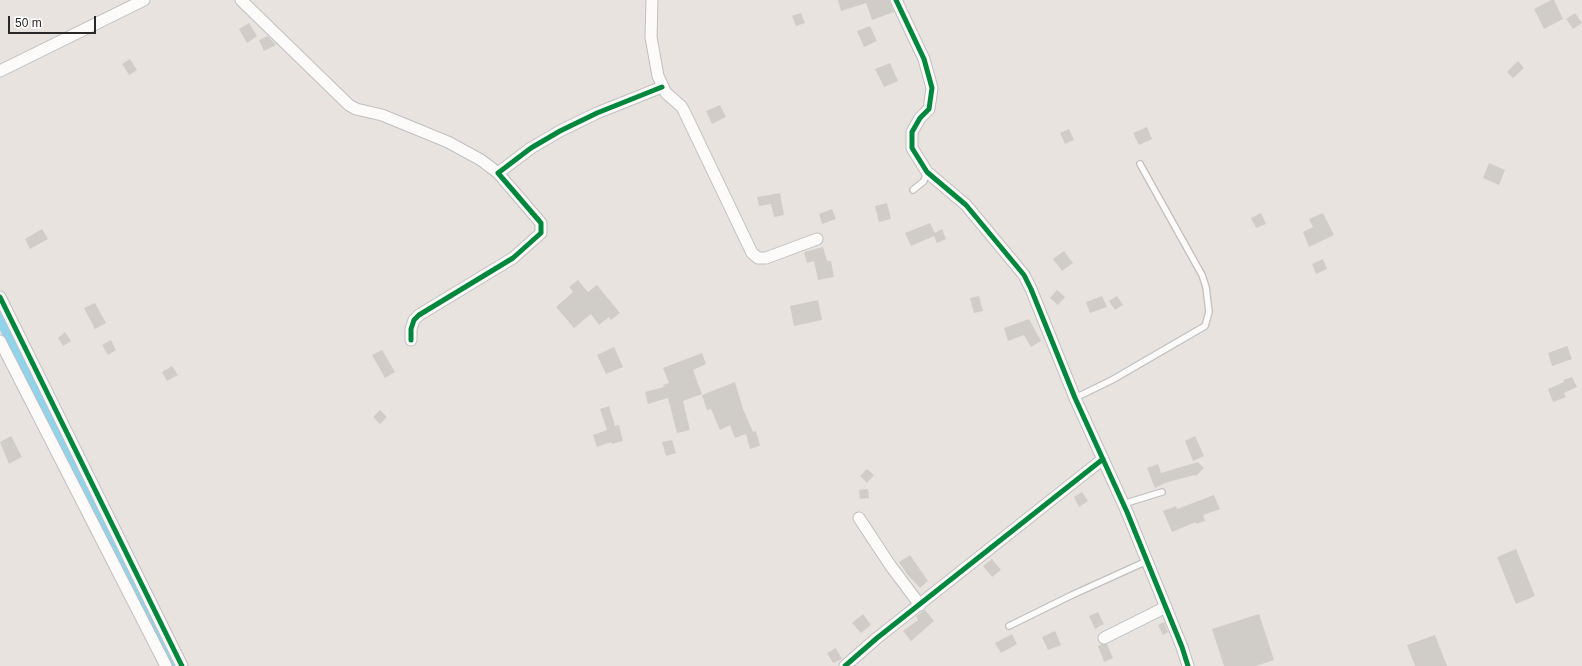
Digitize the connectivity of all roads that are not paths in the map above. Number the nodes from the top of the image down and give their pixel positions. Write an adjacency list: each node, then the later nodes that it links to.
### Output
1 (144, 0): 5 (street)
2 (240, 0): 9 (street)
3 (652, 0): 6 (street)
4 (896, 0): 8 (street)
5 (0, 71)
6 (662, 87): 9 (street); 11 (street)
7 (1140, 164): 15 (lane)
8 (927, 172): 10 (lane); 15 (street)
9 (498, 173): 13 (street)
10 (913, 190)
11 (817, 239)
12 (0, 297): 26 (street)
13 (411, 340)
14 (0, 341): 25 (street)
15 (1075, 398): 16 (street)
16 (1103, 459): 18 (street); 21 (street)
17 (1162, 492): 18 (lane)
18 (1123, 504): 20 (street)
19 (858, 518): 21 (street)
20 (1147, 561): 22 (street); 23 (lane)
21 (920, 605): 27 (street)
22 (1166, 607): 24 (street); 28 (street)
23 (1009, 626)
24 (1104, 638)
25 (166, 666)
26 (182, 666)
27 (845, 666)
28 (1188, 666)

